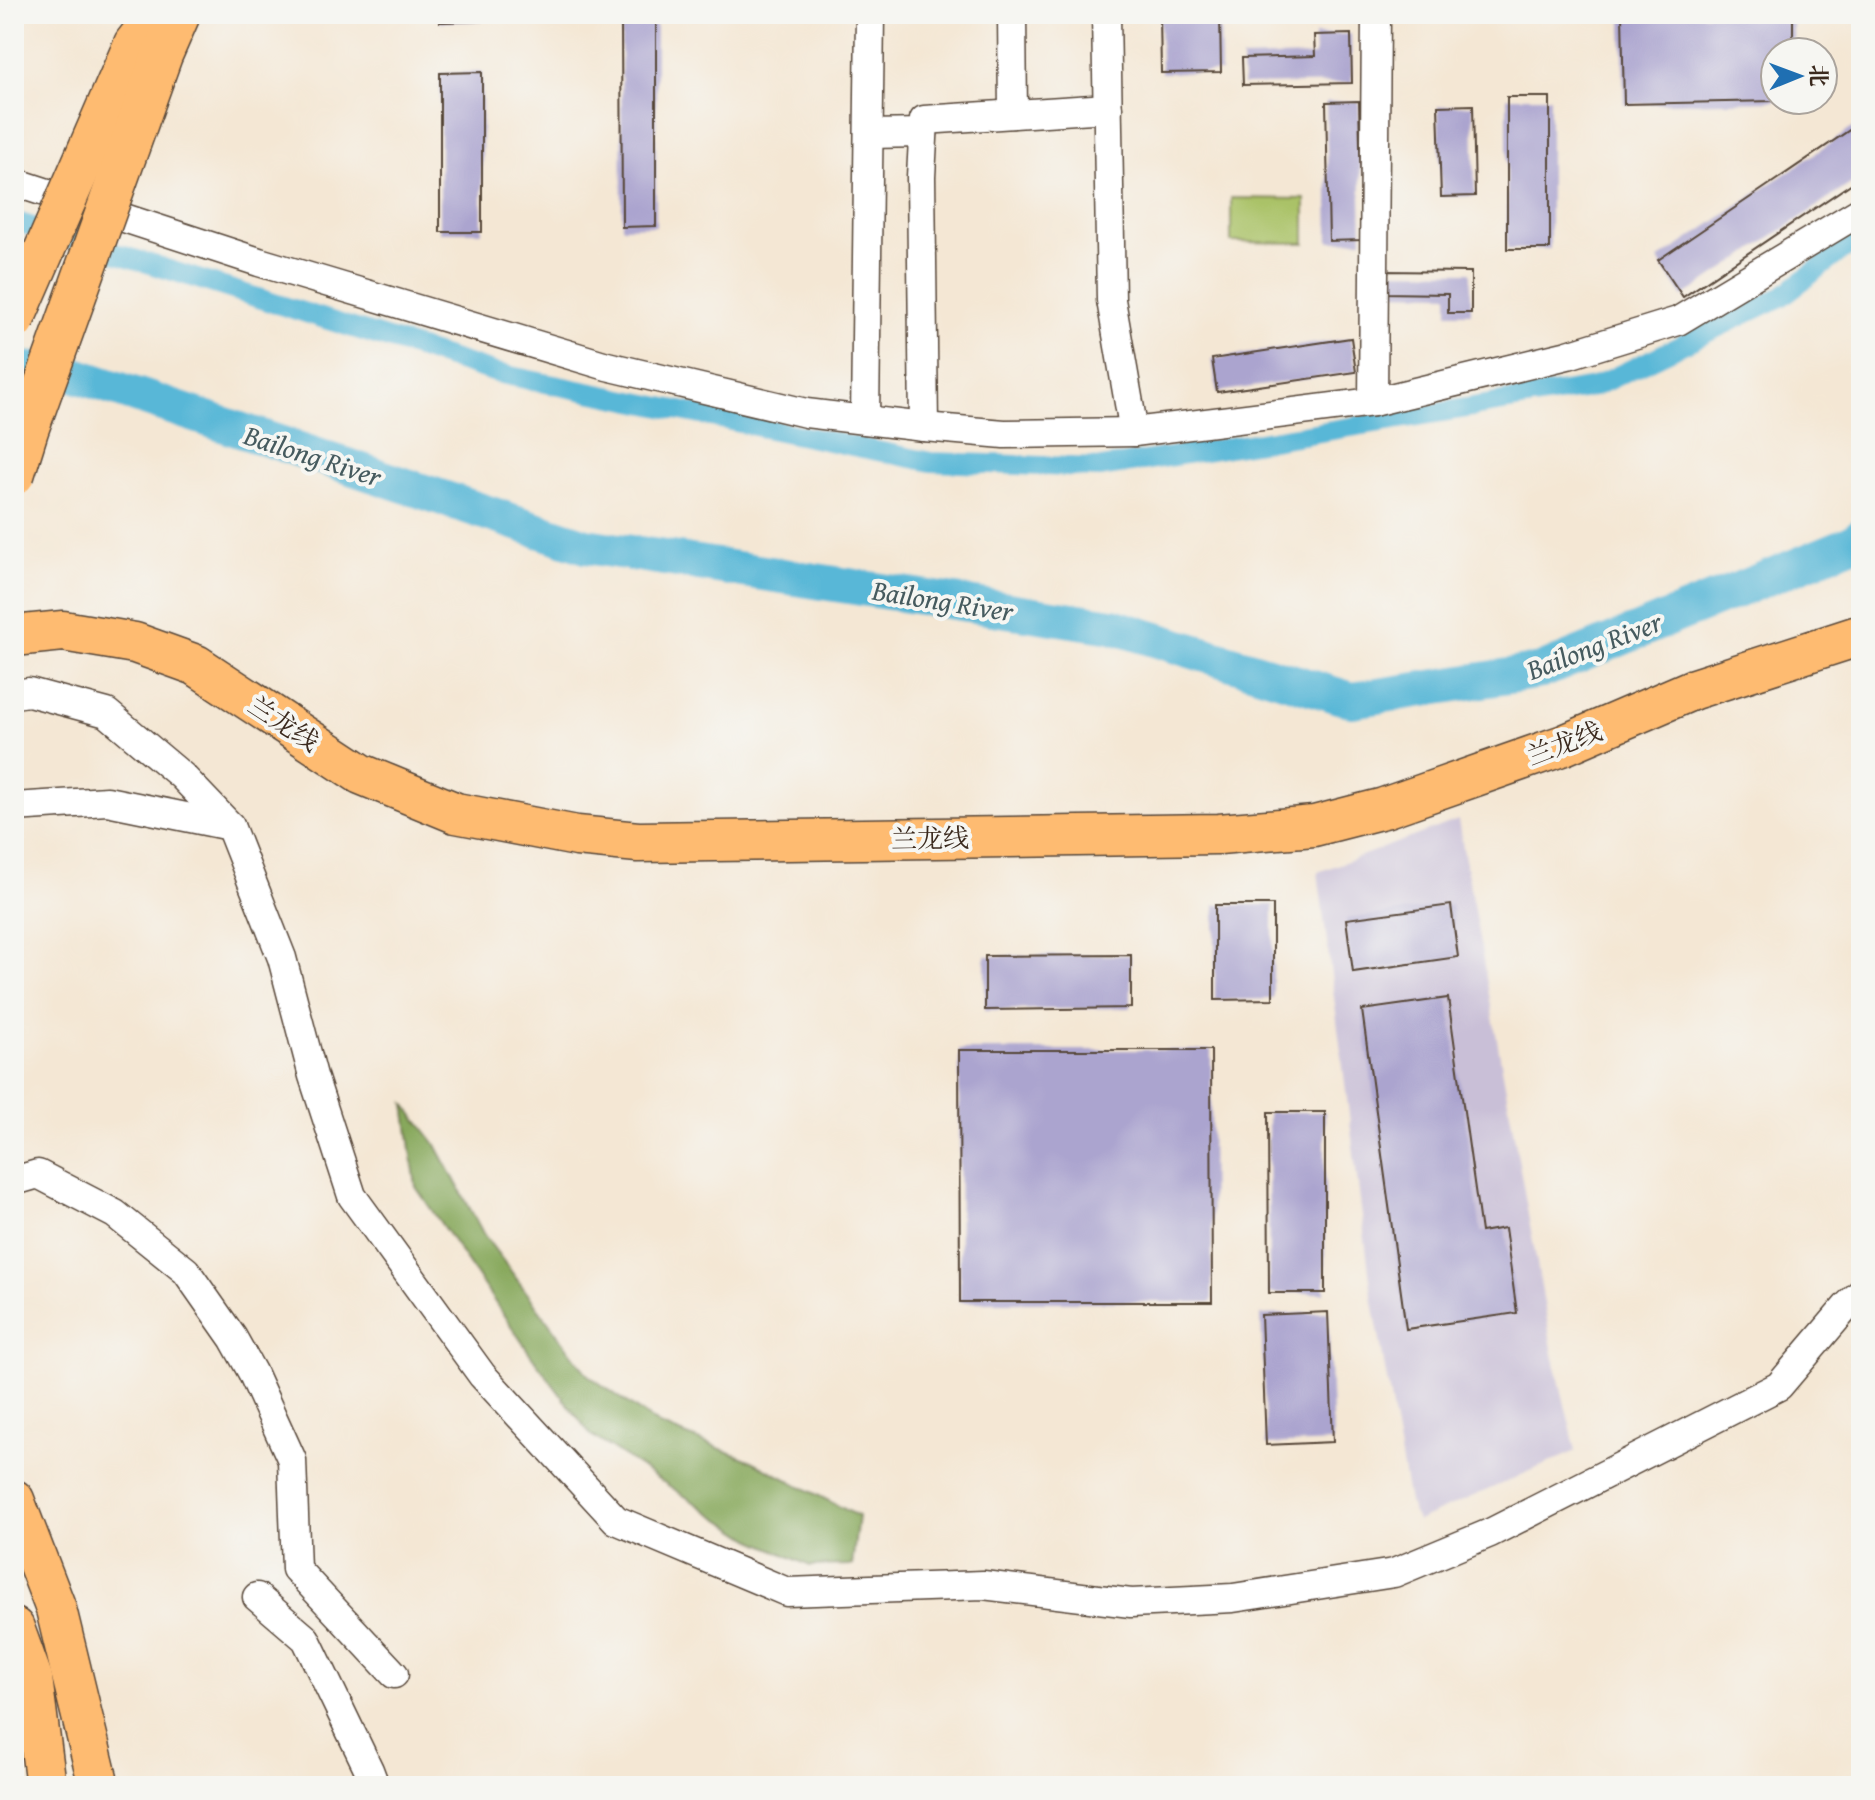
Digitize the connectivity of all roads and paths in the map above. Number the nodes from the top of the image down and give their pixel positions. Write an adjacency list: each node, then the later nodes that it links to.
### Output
1 (157, 14): 13 (highway, bridge)
2 (180, 14): 18 (highway, bridge)
3 (870, 14): 10 (street)
4 (1012, 14): 8 (street)
5 (1106, 14): 7 (street)
6 (1376, 14): 14 (street)
7 (1108, 108): 8 (street); 17 (street)
8 (1013, 114): 9 (street)
9 (923, 133): 10 (street); 16 (street)
10 (869, 134): 15 (street)
11 (14, 182): 15 (street)
12 (1861, 211): 14 (street)
13 (14, 320)
14 (1373, 402): 17 (street)
15 (865, 420): 16 (street)
16 (924, 427): 17 (street)
17 (1134, 432)
18 (14, 475)
19 (1861, 635): 21 (highway, 兰龙线)
20 (14, 636): 21 (highway, 兰龙线)
21 (1818, 648): 22 (street)
22 (1861, 650)
23 (14, 694): 25 (street)
24 (14, 807): 25 (street)
25 (230, 826): 27 (street)
26 (14, 1181): 30 (street)
27 (1861, 1293)
28 (14, 1500): 35 (highway)
29 (257, 1597): 32 (street)
30 (346, 1622): 32 (street); 33 (street)
31 (14, 1628): 34 (highway)
32 (306, 1639): 36 (street)
33 (394, 1674)
34 (46, 1786)
35 (99, 1786)
36 (375, 1786)

